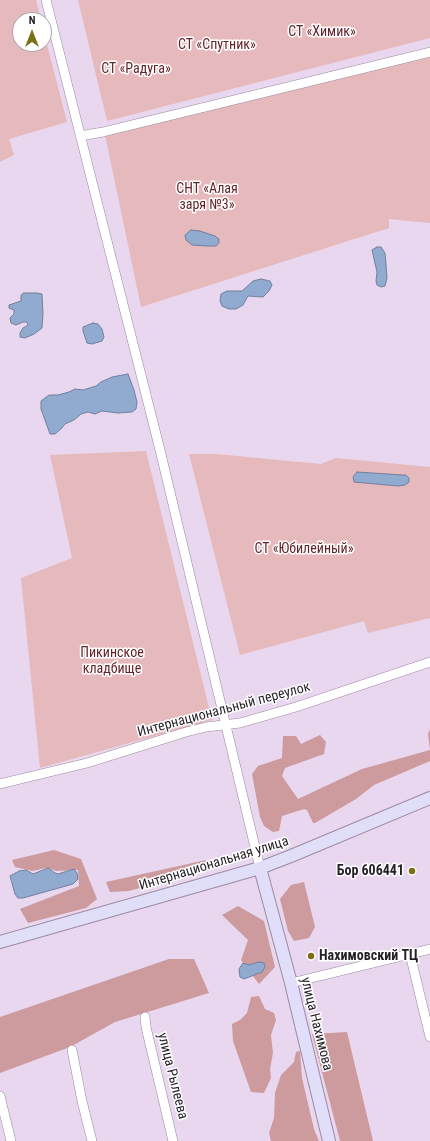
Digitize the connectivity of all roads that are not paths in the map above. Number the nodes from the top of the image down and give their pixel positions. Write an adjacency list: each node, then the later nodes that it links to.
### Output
1 (46, 0): 3 (street)
2 (430, 52): 3 (street)
3 (80, 136): 5 (street)
4 (430, 662): 5 (street, Интернациональный переулок)
5 (225, 726): 6 (street, Интернациональный переулок); 8 (street)
6 (0, 784)
7 (430, 798): 8 (main road, Интернациональная улица)
8 (260, 868): 9 (main road, Интернациональная улица); 12 (main road, улица Нахимова)
9 (0, 942)
10 (430, 949): 11 (street)
11 (410, 954): 12 (street); 14 (street)
12 (291, 983): 20 (main road, улица Нахимова)
13 (145, 1017): 19 (street, улица Рылеева)
14 (430, 1037)
15 (72, 1050): 18 (street)
16 (0, 1096): 17 (street)
17 (11, 1141)
18 (92, 1141)
19 (173, 1141)
20 (329, 1141)

